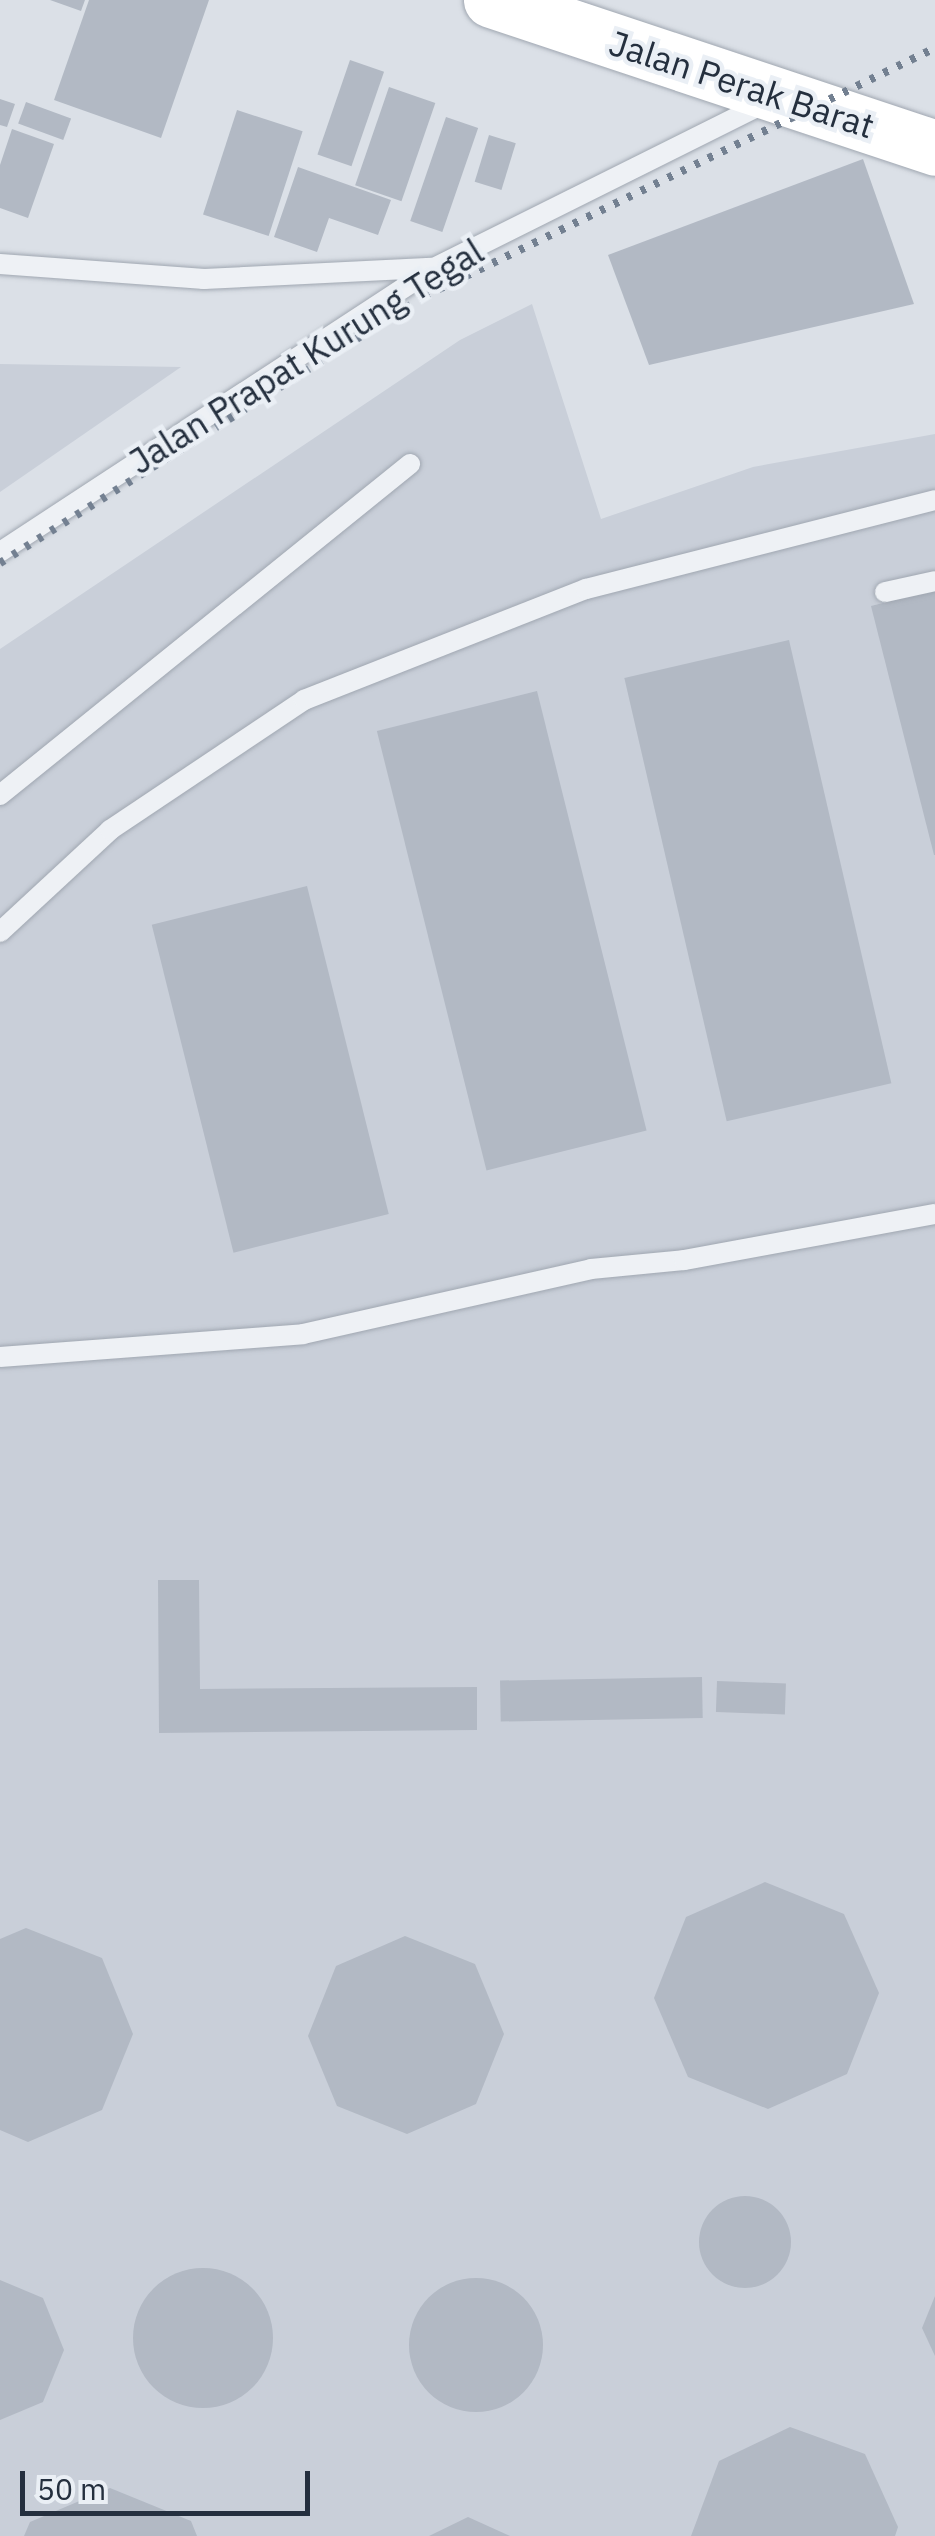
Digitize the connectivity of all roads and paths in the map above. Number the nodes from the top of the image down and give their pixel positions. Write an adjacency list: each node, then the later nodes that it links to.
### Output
1 (492, 0): 2 (highway, Jalan Perak Barat)
2 (611, 18): 3 (highway, Jalan Perak Barat)
3 (782, 94): 4 (highway, Jalan Perak Barat); 6 (lane, Jalan Prapat Kurung Tegal)
4 (935, 148)
5 (0, 264): 6 (lane)
6 (434, 268): 9 (lane, Jalan Prapat Kurung Tegal)
7 (410, 464): 12 (lane)
8 (935, 500): 13 (lane)
9 (0, 552)
10 (935, 581): 11 (lane)
11 (885, 592)
12 (0, 795)
13 (0, 932)
14 (935, 1214): 15 (lane)
15 (0, 1357)

